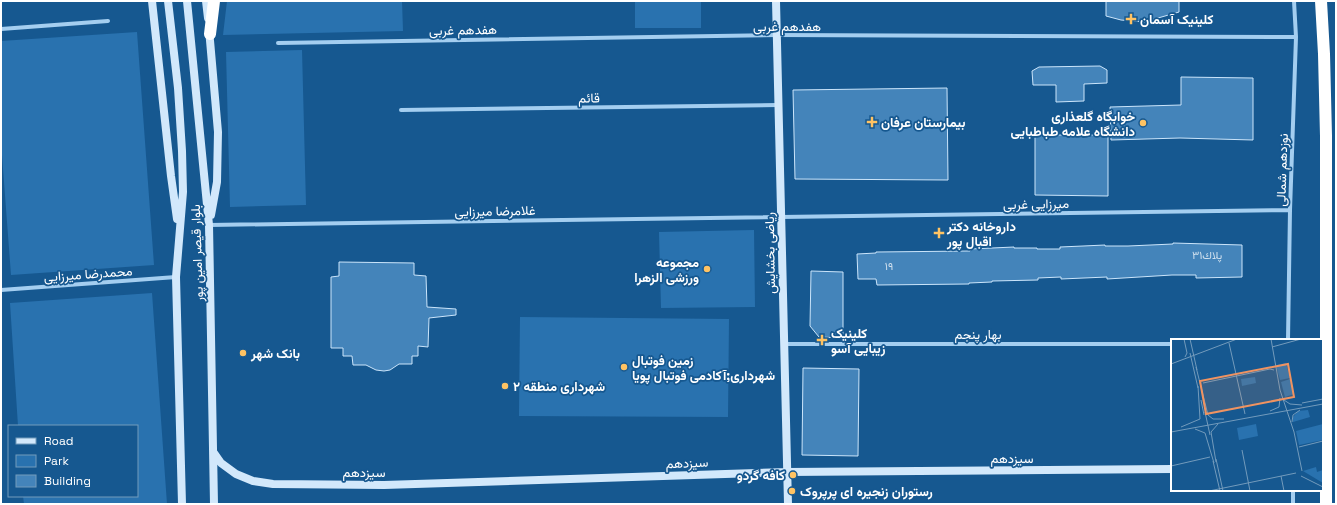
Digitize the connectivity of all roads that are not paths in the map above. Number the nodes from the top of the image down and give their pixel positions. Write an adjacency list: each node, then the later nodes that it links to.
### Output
1 (152, 1): 20 (main road)
2 (168, 1): 20 (main road, بلوار قیصر امین پور)
3 (187, 1): 19 (main road, بلوار قیصر امین پور)
4 (206, 1): 11 (main road)
5 (214, 1): 11 (highway)
6 (776, 1): 12 (main road, ریاضی بخشایش)
7 (1294, 1): 13 (street, نوزدهم شمالی)
8 (1321, 1): 34 (highway)
9 (108, 21): 10 (street)
10 (1, 29)
11 (210, 34): 19 (main road)
12 (777, 35): 13 (street, هفدهم غربی); 14 (street, هفدهم غربی); 15 (main road, ریاضی بخشایش)
13 (1296, 37): 17 (street, نوزدهم شمالی)
14 (278, 43)
15 (779, 105): 16 (street, قائم); 18 (main road, ریاضی بخشایش)
16 (401, 110)
17 (1290, 210): 18 (street, میرزایی غربی); 23 (street, نوزدهم شمالی)
18 (781, 217): 19 (street, غلامرضا میرزایی); 24 (main road, ریاضی بخشایش)
19 (209, 225): 26 (main road, بلوار قیصر امین پور)
20 (180, 233): 21 (main road, بلوار قیصر امین پور)
21 (176, 277): 22 (street, محمدرضا میرزایی); 30 (main road, بلوار قیصر امین پور)
22 (1, 290)
23 (1288, 339)
24 (784, 344): 25 (street, بهار پنجم); 28 (main road, ریاضی بخشایش)
25 (1171, 344)
26 (214, 453): 28 (main road, سیزدهم); 31 (main road, بلوار قیصر امین پور)
27 (1171, 469): 28 (main road, سیزدهم)
28 (787, 472): 32 (main road, ریاضی بخشایش)
29 (1293, 491): 33 (street)
30 (182, 504)
31 (214, 504)
32 (788, 504)
33 (1293, 504)
34 (1326, 504)

